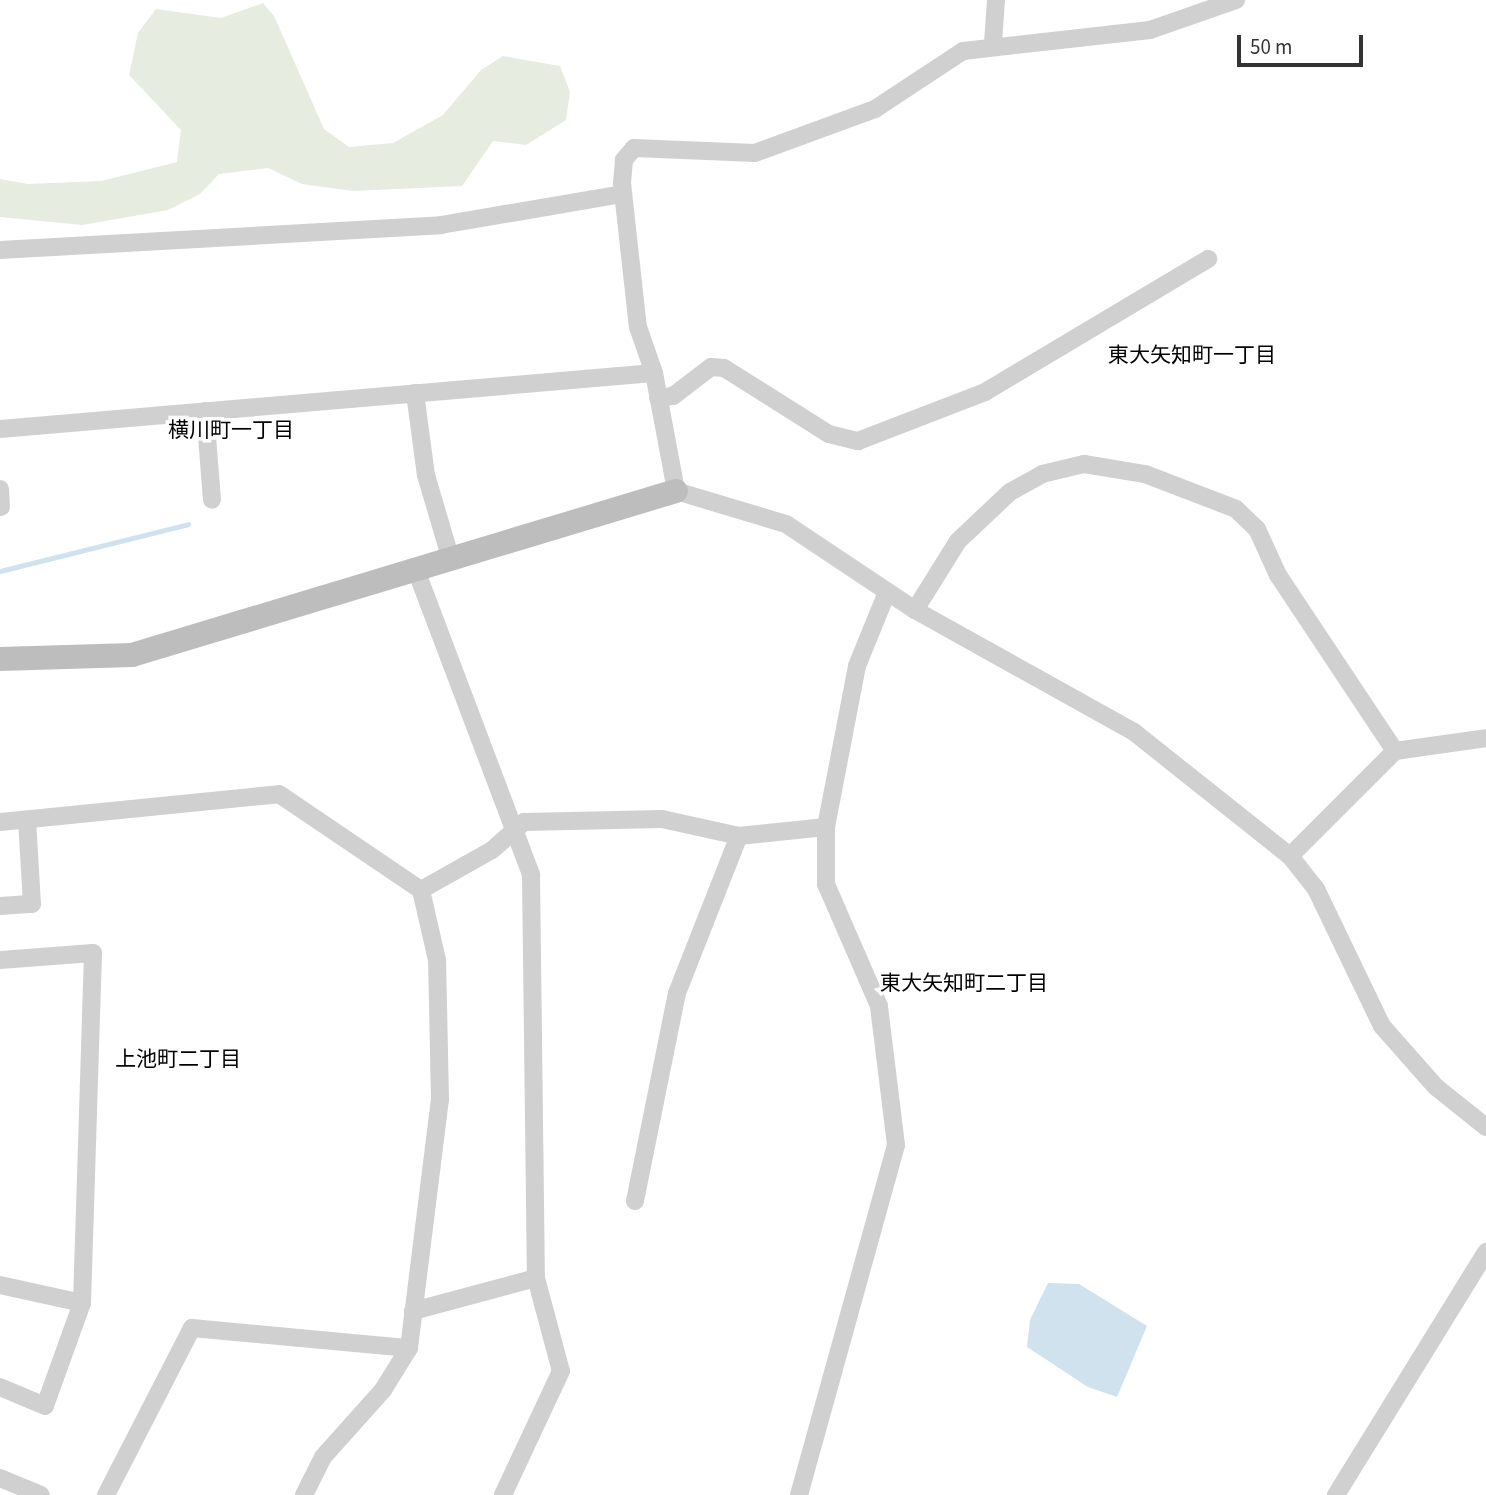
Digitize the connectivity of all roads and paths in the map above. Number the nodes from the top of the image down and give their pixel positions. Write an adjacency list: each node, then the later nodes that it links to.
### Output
1 (996, 0): 3 (street)
2 (1236, 0): 3 (street)
3 (993, 43): 4 (street)
4 (622, 194): 5 (street); 7 (street)
5 (0, 250)
6 (1208, 259): 9 (street)
7 (654, 373): 8 (street); 9 (street)
8 (415, 393): 10 (street); 16 (street)
9 (658, 398): 13 (street)
10 (205, 411): 11 (street); 14 (street)
11 (0, 429)
12 (0, 489): 15 (street)
13 (676, 491): 16 (street); 18 (street)
14 (212, 499)
15 (1, 508)
16 (451, 560): 17 (street)
17 (416, 570): 20 (street); 26 (street)
18 (887, 592): 19 (street); 25 (street)
19 (915, 610): 22 (street); 28 (street)
20 (0, 659)
21 (1486, 738): 22 (street)
22 (1395, 751): 28 (street)
23 (27, 821): 24 (street); 29 (street); 30 (street)
24 (0, 822)
25 (826, 827): 27 (street); 46 (street)
26 (517, 829): 27 (street); 29 (street); 35 (street)
27 (739, 836): 33 (street)
28 (1290, 856): 32 (street)
29 (421, 890): 38 (street)
30 (0, 906)
31 (0, 960): 37 (street)
32 (1486, 1127)
33 (635, 1201)
34 (1483, 1265): 47 (street)
35 (536, 1278): 38 (street); 45 (street)
36 (0, 1285): 37 (street)
37 (82, 1303): 40 (street)
38 (413, 1311): 39 (street)
39 (409, 1348): 43 (street); 44 (street)
40 (0, 1387)
41 (0, 1478): 42 (street)
42 (36, 1494)
43 (106, 1495)
44 (304, 1495)
45 (503, 1495)
46 (799, 1495)
47 (1336, 1495)

